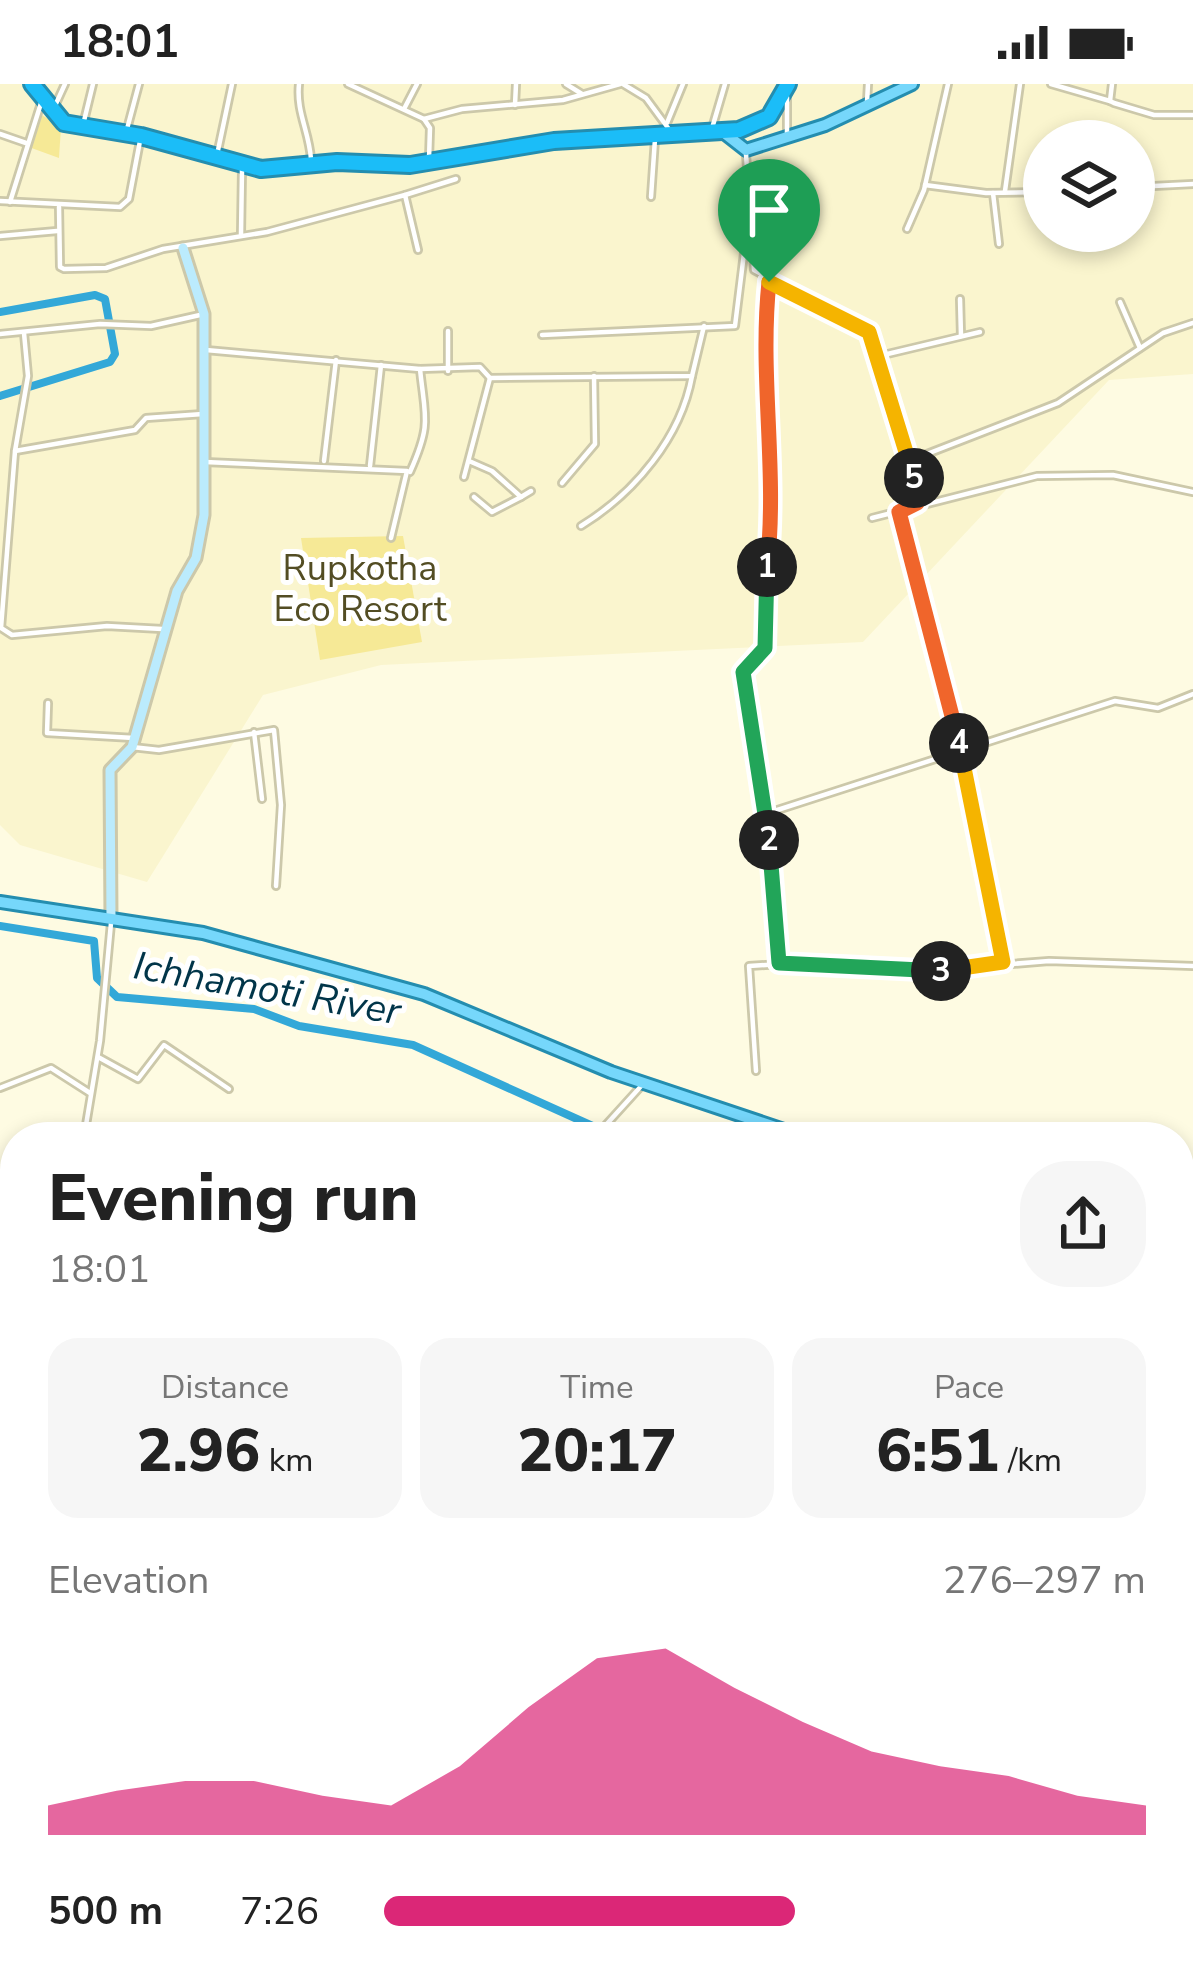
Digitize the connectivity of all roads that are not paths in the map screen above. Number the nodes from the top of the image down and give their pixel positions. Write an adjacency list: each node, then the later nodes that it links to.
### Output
1 (32, 84): 24 (highway)
2 (65, 84): 24 (street)
3 (93, 84): 29 (street)
4 (139, 84): 33 (street)
5 (232, 84): 37 (street)
6 (298, 84): 40 (street)
7 (348, 84): 26 (street)
8 (417, 84): 26 (street)
9 (516, 84): 25 (street)
10 (566, 84): 21 (street)
11 (621, 84): 21 (street); 30 (street)
12 (682, 84): 30 (street)
13 (725, 84): 31 (street)
14 (788, 84): 31 (highway); 34 (street)
15 (868, 84): 23 (street)
16 (912, 84): 23 (main road)
17 (948, 84): 43 (street)
18 (1020, 84): 45 (street)
19 (1051, 84): 22 (street)
20 (1112, 84): 22 (street)
21 (583, 95): 25 (street)
22 (1110, 101): 27 (street)
23 (867, 105): 34 (main road)
24 (47, 106): 29 (highway); 35 (street)
25 (515, 106): 28 (street)
26 (404, 109): 28 (street)
27 (1193, 115)
28 (424, 119): 38 (street)
29 (82, 129): 33 (highway)
30 (664, 130): 31 (highway); 38 (highway); 49 (street)
31 (718, 131): 36 (main road)
32 (0, 134): 35 (street)
33 (133, 135): 37 (highway); 52 (street)
34 (787, 139): 36 (main road)
35 (26, 143): 51 (street)
36 (746, 150): 53 (street)
37 (217, 157): 39 (highway)
38 (429, 163): 40 (highway)
39 (242, 165): 40 (highway); 56 (street)
40 (311, 165)
41 (456, 179): 48 (street)
42 (1193, 184): 44 (street)
43 (926, 185): 47 (street); 54 (street)
44 (1155, 186)
45 (1005, 193): 46 (street); 47 (street)
46 (1023, 193)
47 (993, 194): 58 (street)
48 (405, 195): 56 (street); 60 (street)
49 (651, 197)
50 (0, 201): 51 (street)
51 (10, 202): 52 (street)
52 (58, 208): 55 (street)
53 (750, 224): 61 (street); 66 (street)
54 (907, 230)
55 (58, 231): 57 (street); 59 (street)
56 (241, 235): 59 (street)
57 (0, 236)
58 (999, 244)
59 (183, 248): 64 (street)
60 (418, 250)
61 (769, 282): 75 (street); 110 (street)
62 (960, 299): 72 (street)
63 (1120, 302): 73 (street)
64 (204, 314): 70 (street); 74 (street)
65 (1193, 323): 73 (street)
66 (704, 326): 71 (street); 81 (street)
67 (448, 331): 79 (street)
68 (980, 332): 72 (street)
69 (0, 334): 70 (street)
70 (24, 334): 84 (street)
71 (542, 335)
72 (962, 336): 75 (street)
73 (1140, 348): 85 (street)
74 (204, 350): 76 (street); 83 (street)
75 (879, 356): 85 (street)
76 (336, 360): 77 (street); 88 (street)
77 (381, 365): 78 (street); 89 (street)
78 (420, 369): 79 (street); 90 (street)
79 (448, 370): 82 (street)
80 (594, 376): 81 (street); 82 (street); 92 (street)
81 (692, 376): 100 (street)
82 (490, 378): 86 (street)
83 (203, 414): 84 (street); 87 (street)
84 (15, 451): 102 (street)
85 (912, 460): 97 (street)
86 (469, 461): 91 (street); 96 (street)
87 (205, 462): 88 (street); 103 (street)
88 (323, 464): 89 (street)
89 (370, 466): 90 (street)
90 (410, 472): 101 (street)
91 (464, 477)
92 (562, 483)
93 (530, 490): 96 (street)
94 (1193, 492): 97 (street)
95 (473, 497): 96 (street)
96 (520, 497)
97 (917, 503): 98 (street)
98 (899, 512): 99 (street); 108 (street)
99 (872, 518)
100 (581, 526)
101 (391, 538)
102 (3, 580): 103 (street)
103 (165, 630): 107 (street)
104 (1193, 694): 108 (street)
105 (48, 703): 107 (street)
106 (254, 732): 107 (street); 109 (street); 111 (street)
107 (133, 742): 113 (street)
108 (960, 749): 110 (street); 114 (street)
109 (262, 799)
110 (765, 814): 115 (street)
111 (276, 886)
112 (0, 902): 113 (main road)
113 (111, 918): 117 (street); 119 (main road)
114 (1003, 962): 115 (street); 116 (street)
115 (779, 963): 118 (street)
116 (1193, 966)
117 (98, 1057): 121 (street); 122 (street)
118 (756, 1071)
119 (643, 1084): 124 (street); 125 (main road)
120 (0, 1088): 122 (street)
121 (229, 1089)
122 (91, 1094): 123 (street)
123 (86, 1122)
124 (609, 1122)
125 (759, 1122)

